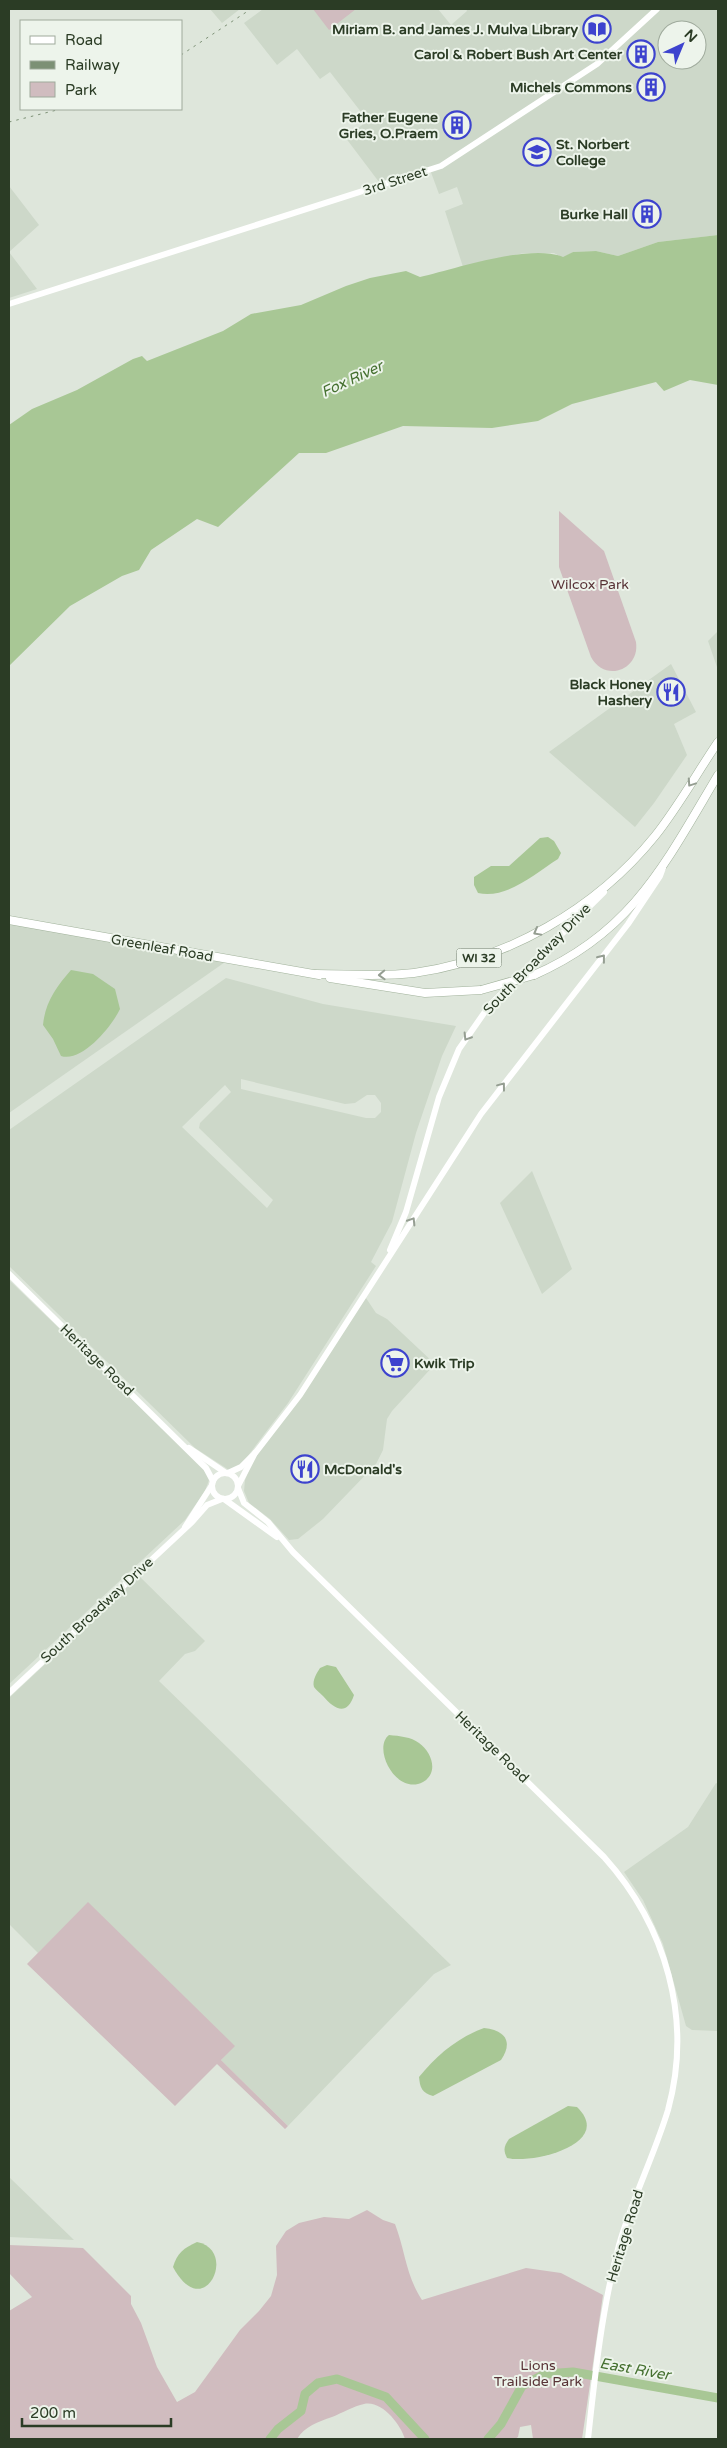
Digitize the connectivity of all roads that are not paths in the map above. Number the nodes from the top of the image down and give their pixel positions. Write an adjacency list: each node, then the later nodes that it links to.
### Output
1 (657, 9): 2 (main road, 3rd Street)
2 (9, 304)
3 (718, 742): 6 (main road, South Broadway Drive / WI 32, one-way to 6)
4 (718, 775): 5 (main road, WI 32)
5 (663, 868): 8 (main road, WI 32, bridge); 9 (main road, South Broadway Drive, one-way to 5)
6 (620, 874): 8 (main road, WI 32, one-way to 8); 9 (main road, South Broadway Drive, one-way to 9)
7 (9, 920): 8 (main road, Greenleaf Road / WI 32)
8 (316, 974)
9 (385, 1261): 12 (main road, South Broadway Drive)
10 (9, 1274): 11 (main road, Heritage Road)
11 (185, 1447): 13 (main road, Heritage Road); 14 (main road, Heritage Road)
12 (256, 1452): 13 (main road, South Broadway Drive); 15 (main road, South Broadway Drive)
13 (227, 1473): 14 (main road); 15 (main road)
14 (213, 1482): 16 (main road); 17 (main road, South Broadway Drive)
15 (238, 1487): 16 (main road); 18 (main road, Heritage Road)
16 (223, 1499): 17 (main road, South Broadway Drive); 18 (main road, Heritage Road)
17 (184, 1528): 19 (main road, South Broadway Drive)
18 (280, 1539): 20 (main road, Heritage Road)
19 (9, 1693)
20 (588, 2439)

